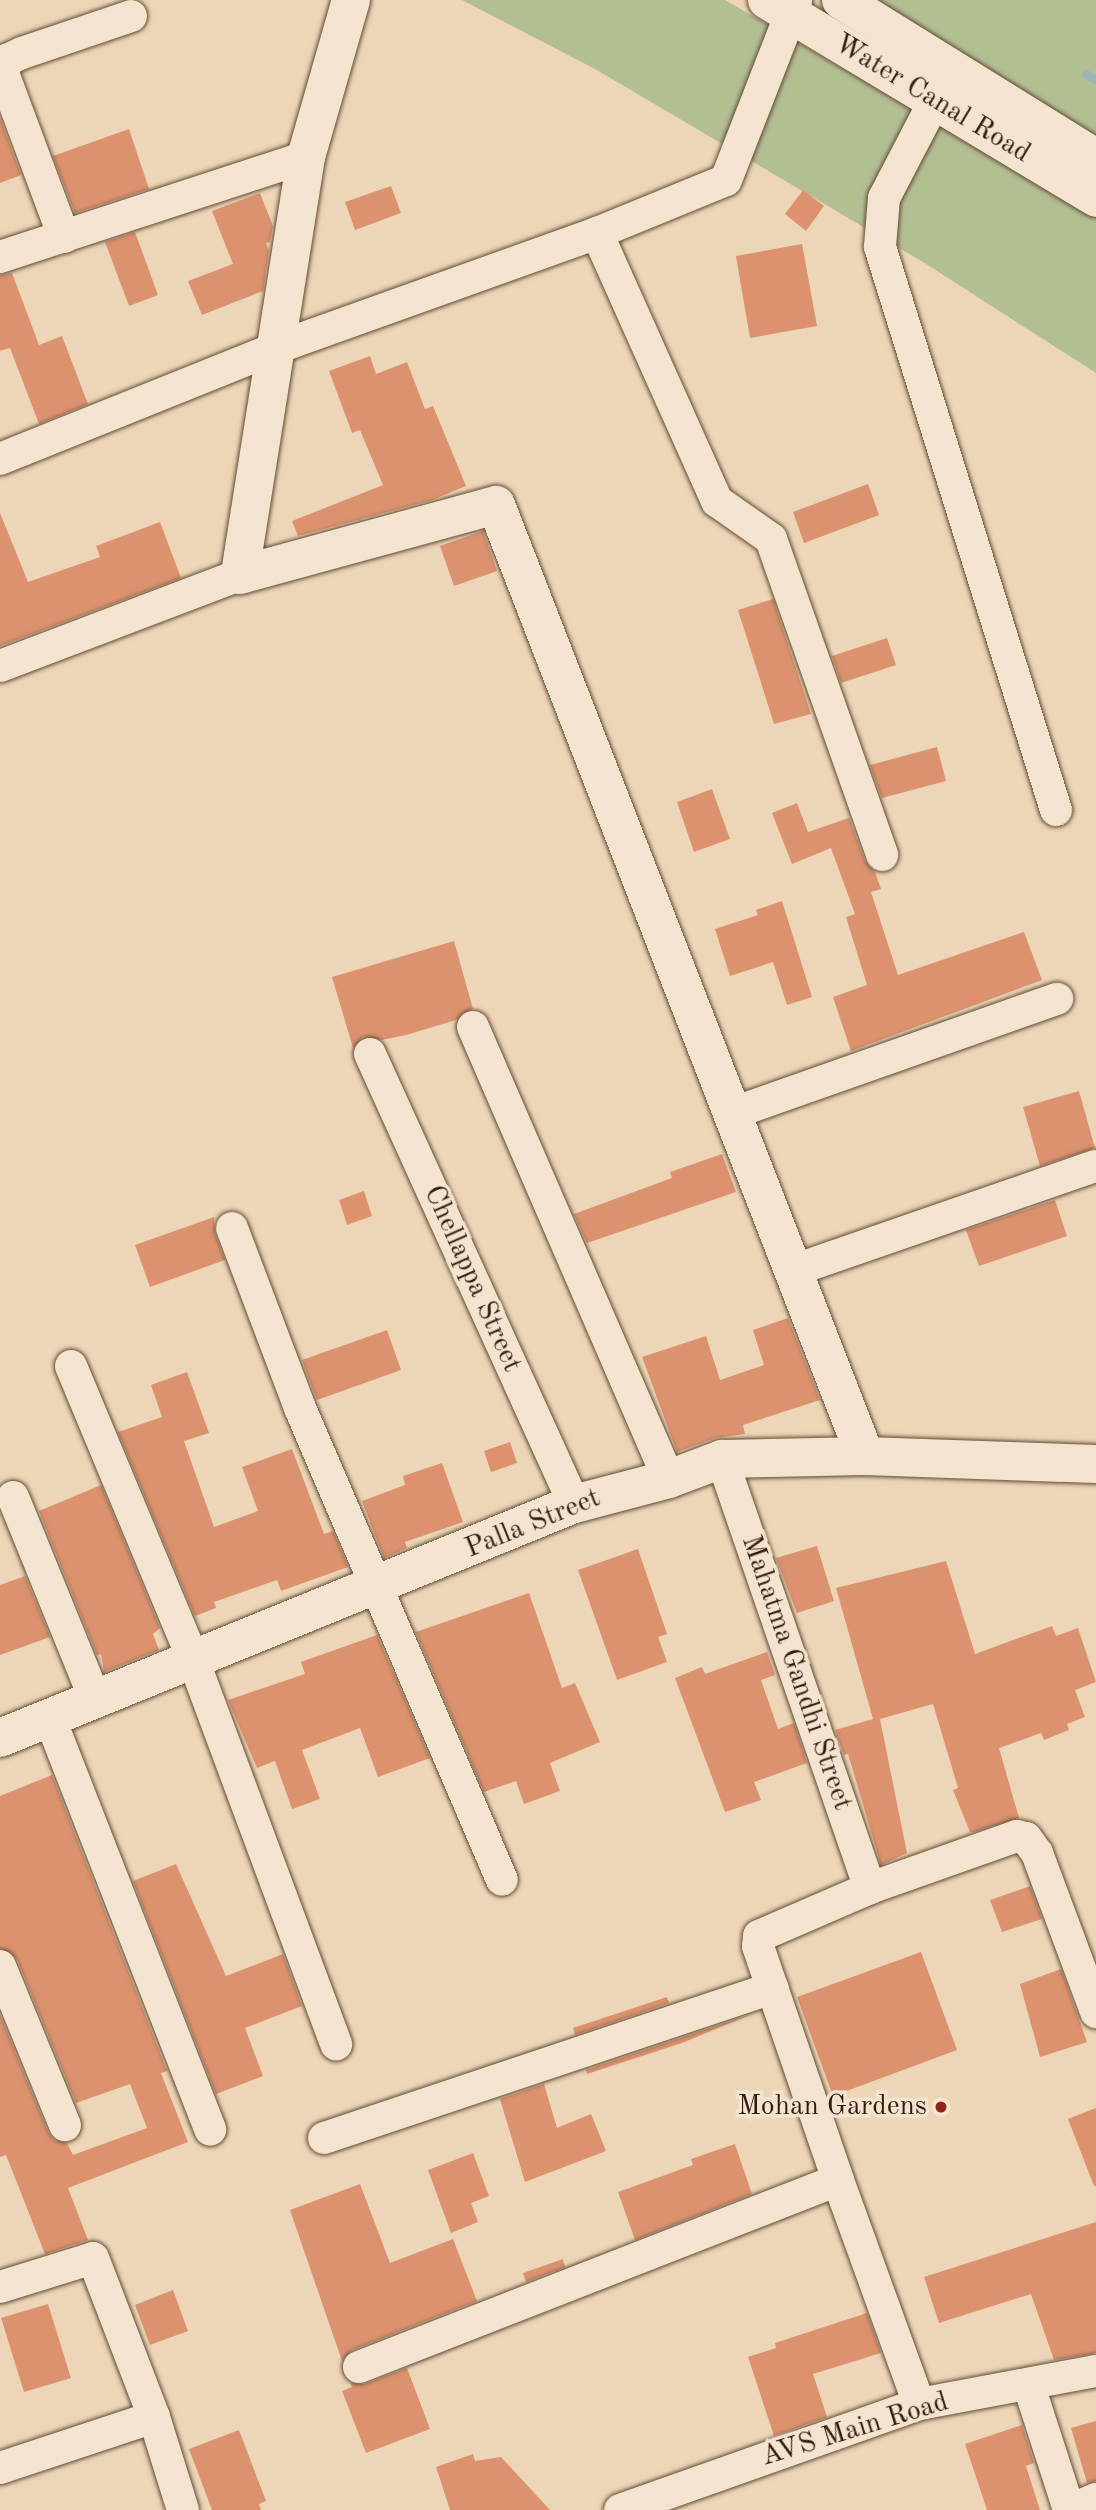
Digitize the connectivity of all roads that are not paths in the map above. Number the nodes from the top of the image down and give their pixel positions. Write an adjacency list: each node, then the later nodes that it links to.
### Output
1 (351, 0): 6 (street)
2 (841, 0): 7 (street, Water Canal Road)
3 (784, 4): 5 (street, Water Canal Road); 9 (street)
4 (131, 16): 10 (street)
5 (935, 100): 8 (street, Water Canal Road); 16 (street)
6 (306, 158): 10 (street); 12 (street)
7 (1096, 158)
8 (1096, 198)
9 (597, 233): 12 (street); 17 (street)
10 (64, 237): 11 (street)
11 (0, 257)
12 (276, 348): 13 (street); 14 (street)
13 (0, 459)
14 (240, 575): 15 (street); 21 (street)
15 (0, 666)
16 (1056, 810)
17 (882, 855)
18 (1057, 999): 21 (street)
19 (473, 1027): 29 (street)
20 (370, 1054): 31 (street, Chellappa Street)
21 (730, 1114): 24 (street)
22 (1096, 1166): 24 (street)
23 (232, 1228): 32 (street)
24 (795, 1270): 26 (street)
25 (71, 1366): 33 (street)
26 (865, 1456): 27 (street, Palla Street); 28 (street, Palla Street)
27 (722, 1459): 29 (street, Palla Street); 38 (street, Mahatma Gandhi Street)
28 (1096, 1464)
29 (668, 1479): 31 (street, Palla Street)
30 (13, 1497): 34 (street)
31 (574, 1504): 32 (street, Palla Street)
32 (377, 1588): 33 (street, Palla Street); 37 (street)
33 (194, 1662): 34 (street, Palla Street); 42 (street)
34 (95, 1699): 35 (street, Palla Street)
35 (49, 1716): 36 (street, Palla Street); 44 (street)
36 (0, 1738)
37 (502, 1880)
38 (870, 1888): 40 (street); 41 (street)
39 (0, 1966): 43 (street)
40 (773, 1988): 45 (street); 46 (street)
41 (1096, 2012)
42 (337, 2044)
43 (65, 2126)
44 (210, 2130)
45 (324, 2138)
46 (838, 2180): 48 (street); 51 (street)
47 (0, 2287): 52 (street)
48 (359, 2367)
49 (1096, 2371): 50 (street, AVS Main Road)
50 (1029, 2386): 51 (street, AVS Main Road); 57 (street)
51 (919, 2404): 56 (street, AVS Main Road)
52 (154, 2417): 53 (street); 55 (street)
53 (0, 2468)
54 (1096, 2499): 57 (street)
55 (183, 2510)
56 (620, 2510)
57 (1070, 2510)

